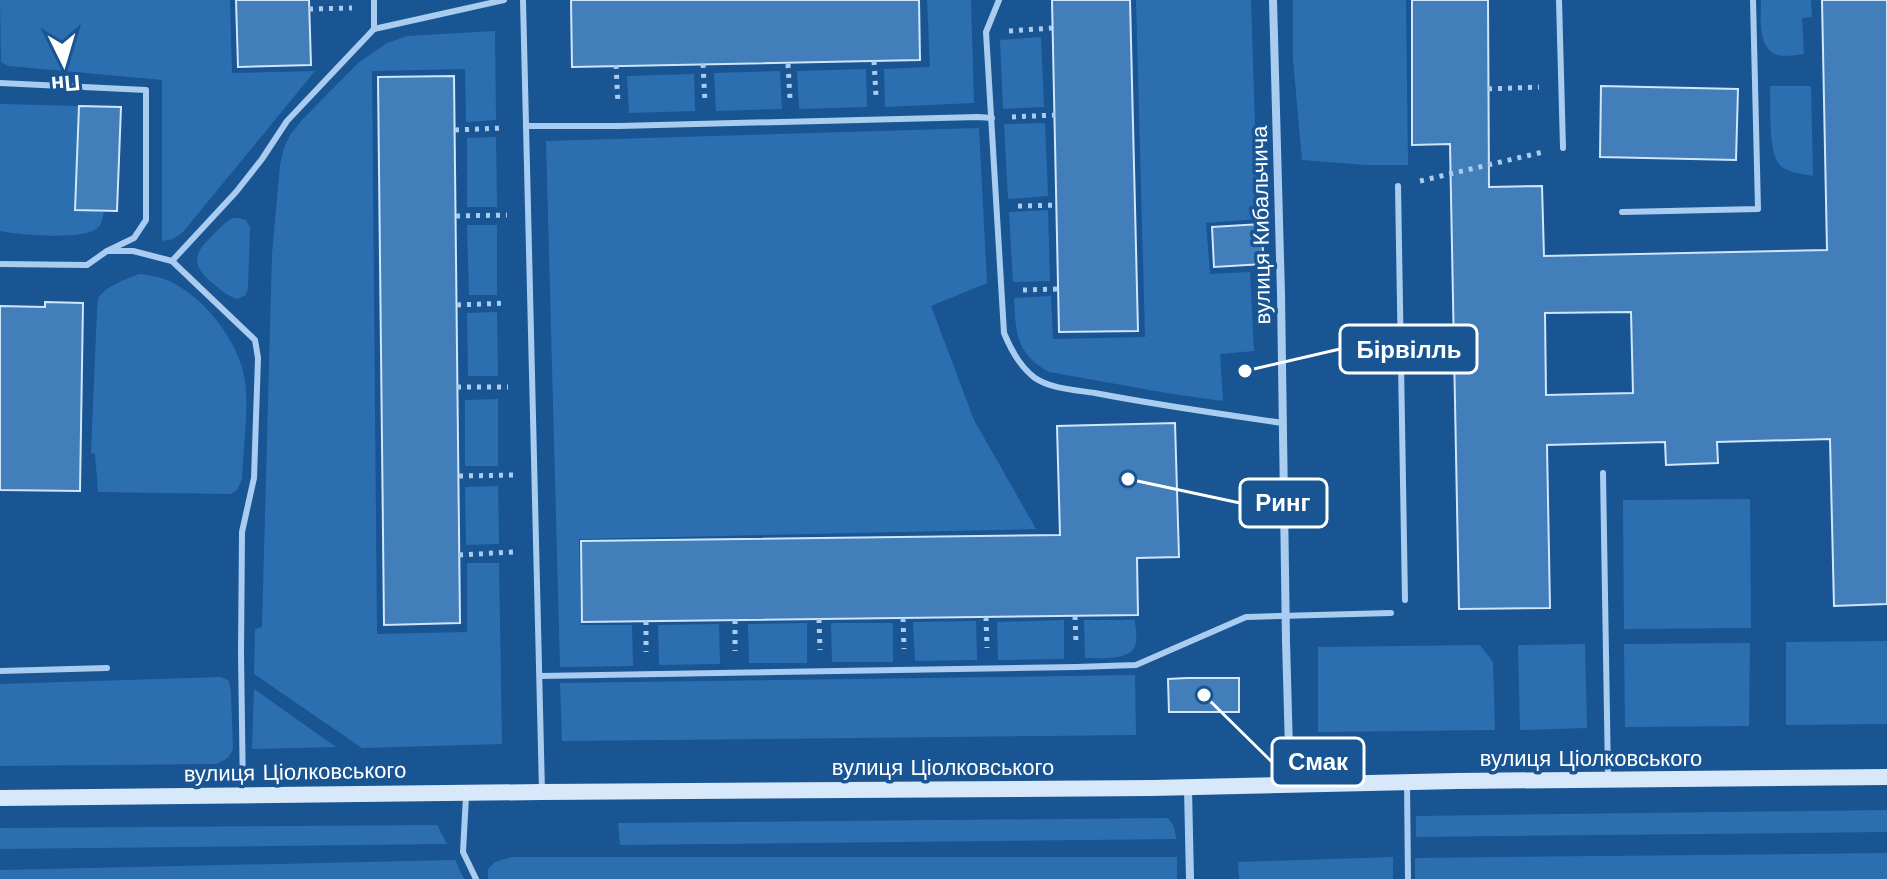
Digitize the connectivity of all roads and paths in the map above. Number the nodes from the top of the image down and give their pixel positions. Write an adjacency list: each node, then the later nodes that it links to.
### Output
1 (504, 0): 10 (lane)
2 (523, 0): 24 (lane)
3 (999, 0): 11 (lane)
4 (1273, 0): 43 (street, вулиця Кибальчича)
5 (1559, 0): 17 (lane)
6 (1753, 0): 31 (lane)
7 (374, 4): 8 (path); 10 (lane)
8 (309, 9)
9 (1052, 28): 11 (path)
10 (374, 29): 35 (lane)
11 (986, 32): 20 (lane)
12 (874, 61): 21 (path)
13 (703, 64): 23 (path)
14 (788, 64): 22 (path)
15 (616, 65): 25 (path)
16 (0, 83): 34 (lane)
17 (1561, 86): 18 (path); 27 (lane)
18 (1488, 89)
19 (1055, 115): 20 (path)
20 (992, 118): 21 (lane); 30 (lane)
21 (877, 119): 22 (lane)
22 (791, 121): 23 (lane)
23 (705, 124): 25 (lane)
24 (526, 126): 25 (lane); 26 (path); 32 (lane)
25 (619, 126)
26 (455, 130)
27 (1563, 148): 28 (path)
28 (1398, 186): 49 (lane)
29 (1057, 205): 30 (path)
30 (997, 207): 38 (lane)
31 (1622, 212)
32 (528, 214): 33 (path); 39 (lane)
33 (456, 216)
34 (107, 251): 35 (lane); 36 (lane)
35 (172, 261): 62 (lane)
36 (0, 264)
37 (1058, 289): 38 (path)
38 (1001, 290): 43 (lane)
39 (530, 302): 40 (path); 41 (lane)
40 (457, 305)
41 (532, 386): 42 (path); 45 (lane)
42 (457, 387)
43 (1283, 423): 51 (street, вулиця Кибальчича)
44 (1603, 473): 56 (lane)
45 (534, 474): 46 (path); 47 (lane)
46 (459, 476)
47 (537, 551): 48 (path); 54 (lane)
48 (459, 555)
49 (1405, 600)
50 (1391, 613): 51 (lane)
51 (1285, 617): 54 (lane); 58 (street, вулиця Кибальчича)
52 (107, 668): 53 (lane)
53 (0, 671)
54 (540, 676): 60 (lane)
55 (1887, 777): 56 (street, вулиця Ціолковського)
56 (1608, 780): 57 (street, вулиця Ціолковського)
57 (1407, 783): 58 (street, вулиця Ціолковського); 66 (lane)
58 (1290, 785): 59 (street, вулиця Ціолковського)
59 (1188, 788): 60 (street, вулиця Ціолковського); 65 (street)
60 (542, 792): 61 (street, вулиця Ціолковського)
61 (466, 793): 62 (street, вулиця Ціолковського); 64 (lane)
62 (243, 795): 63 (street, вулиця Ціолковського)
63 (0, 798)
64 (476, 879)
65 (1190, 879)
66 (1408, 879)

